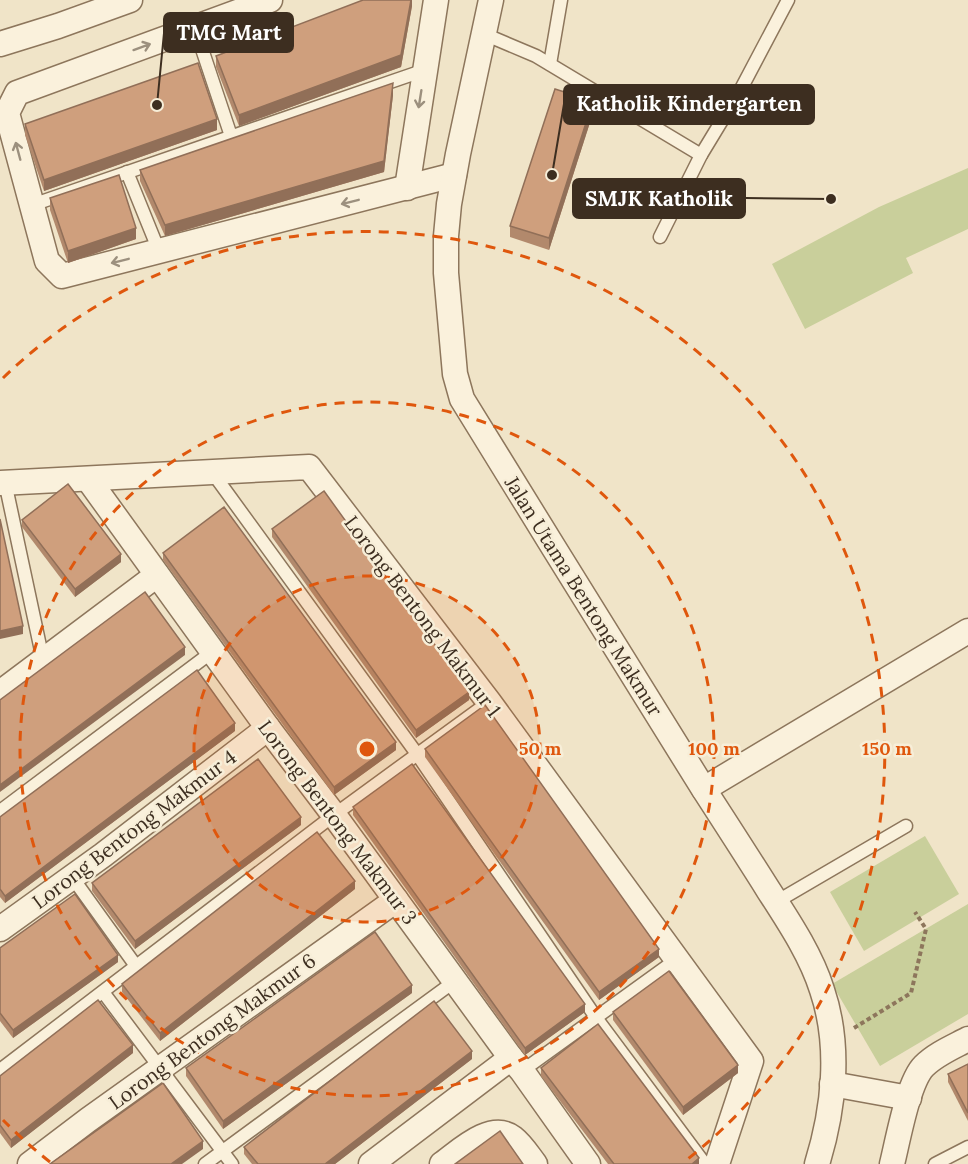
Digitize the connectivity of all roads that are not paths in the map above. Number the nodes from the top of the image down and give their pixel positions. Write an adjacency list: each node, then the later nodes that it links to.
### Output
1 (130, 0): 9 (street)
2 (270, 0): 7 (street)
3 (435, 0): 11 (street)
4 (491, 0): 8 (street, Jalan Utama Bentong Makmur)
5 (561, 0): 10 (lane)
6 (788, 0): 13 (lane)
7 (195, 28): 12 (lane); 17 (street, one-way to 7)
8 (484, 34): 10 (lane); 15 (street, Jalan Utama Bentong Makmur)
9 (0, 44)
10 (550, 64): 13 (lane)
11 (425, 70): 12 (lane); 16 (street, one-way to 16)
12 (231, 136): 14 (lane)
13 (701, 155): 18 (lane)
14 (128, 172): 17 (lane); 19 (lane)
15 (454, 176): 16 (street); 31 (street, Jalan Utama Bentong Makmur)
16 (406, 188): 19 (street, one-way to 19)
17 (32, 205): 19 (street, one-way to 17)
18 (660, 237)
19 (159, 251)
20 (211, 471): 21 (street, Lorong Bentong Makmur 1); 28 (street, Lorong Bentong Makmur 1); 30 (lane)
21 (88, 479): 22 (street, Lorong Bentong Makmur 1); 23 (street, Lorong Bentong Makmur 3)
22 (3, 483): 26 (lane)
23 (157, 575): 25 (street, Lorong Bentong Makmur 3); 26 (street)
24 (968, 631): 31 (street)
25 (212, 652): 29 (street, Lorong Bentong Makmur 3); 32 (lane)
26 (43, 660): 27 (street)
27 (0, 693)
28 (489, 702): 30 (lane); 39 (street, Lorong Bentong Makmur 1)
29 (268, 728): 33 (street, Lorong Bentong Makmur 3); 35 (street, Lorong Bentong Makmur 4)
30 (417, 754): 33 (lane); 43 (lane)
31 (704, 789): 37 (street, Jalan Utama Bentong Makmur)
32 (0, 811)
33 (334, 815): 36 (street, Lorong Bentong Makmur 3); 40 (lane)
34 (906, 826): 37 (lane)
35 (72, 878): 38 (street, Lorong Bentong Makmur 4); 40 (lane)
36 (396, 900): 41 (street, Lorong Bentong Makmur 3); 46 (street, Lorong Bentong Makmur 6)
37 (777, 902): 48 (street, Jalan Utama Bentong Makmur)
38 (0, 929)
39 (677, 959): 43 (lane); 60 (street, Lorong Bentong Makmur 1)
40 (136, 966): 42 (lane)
41 (455, 981): 45 (street, Lorong Bentong Makmur 3); 51 (lane)
42 (103, 992): 46 (lane); 47 (lane)
43 (597, 1018): 45 (lane); 59 (lane)
44 (968, 1039): 49 (street)
45 (516, 1065): 55 (street); 58 (street, Lorong Bentong Makmur 3)
46 (160, 1068): 51 (lane); 52 (street, Lorong Bentong Makmur 6)
47 (0, 1070)
48 (832, 1084): 49 (street); 61 (street, Jalan Utama Bentong Makmur)
49 (909, 1098): 62 (street)
50 (968, 1147): 63 (lane)
51 (223, 1152): 53 (lane); 54 (lane)
52 (30, 1164)
53 (206, 1164)
54 (232, 1164)
55 (371, 1164)
56 (442, 1164): 57 (street)
57 (535, 1164)
58 (588, 1164)
59 (705, 1164)
60 (717, 1164)
61 (817, 1164)
62 (892, 1164)
63 (935, 1164)

